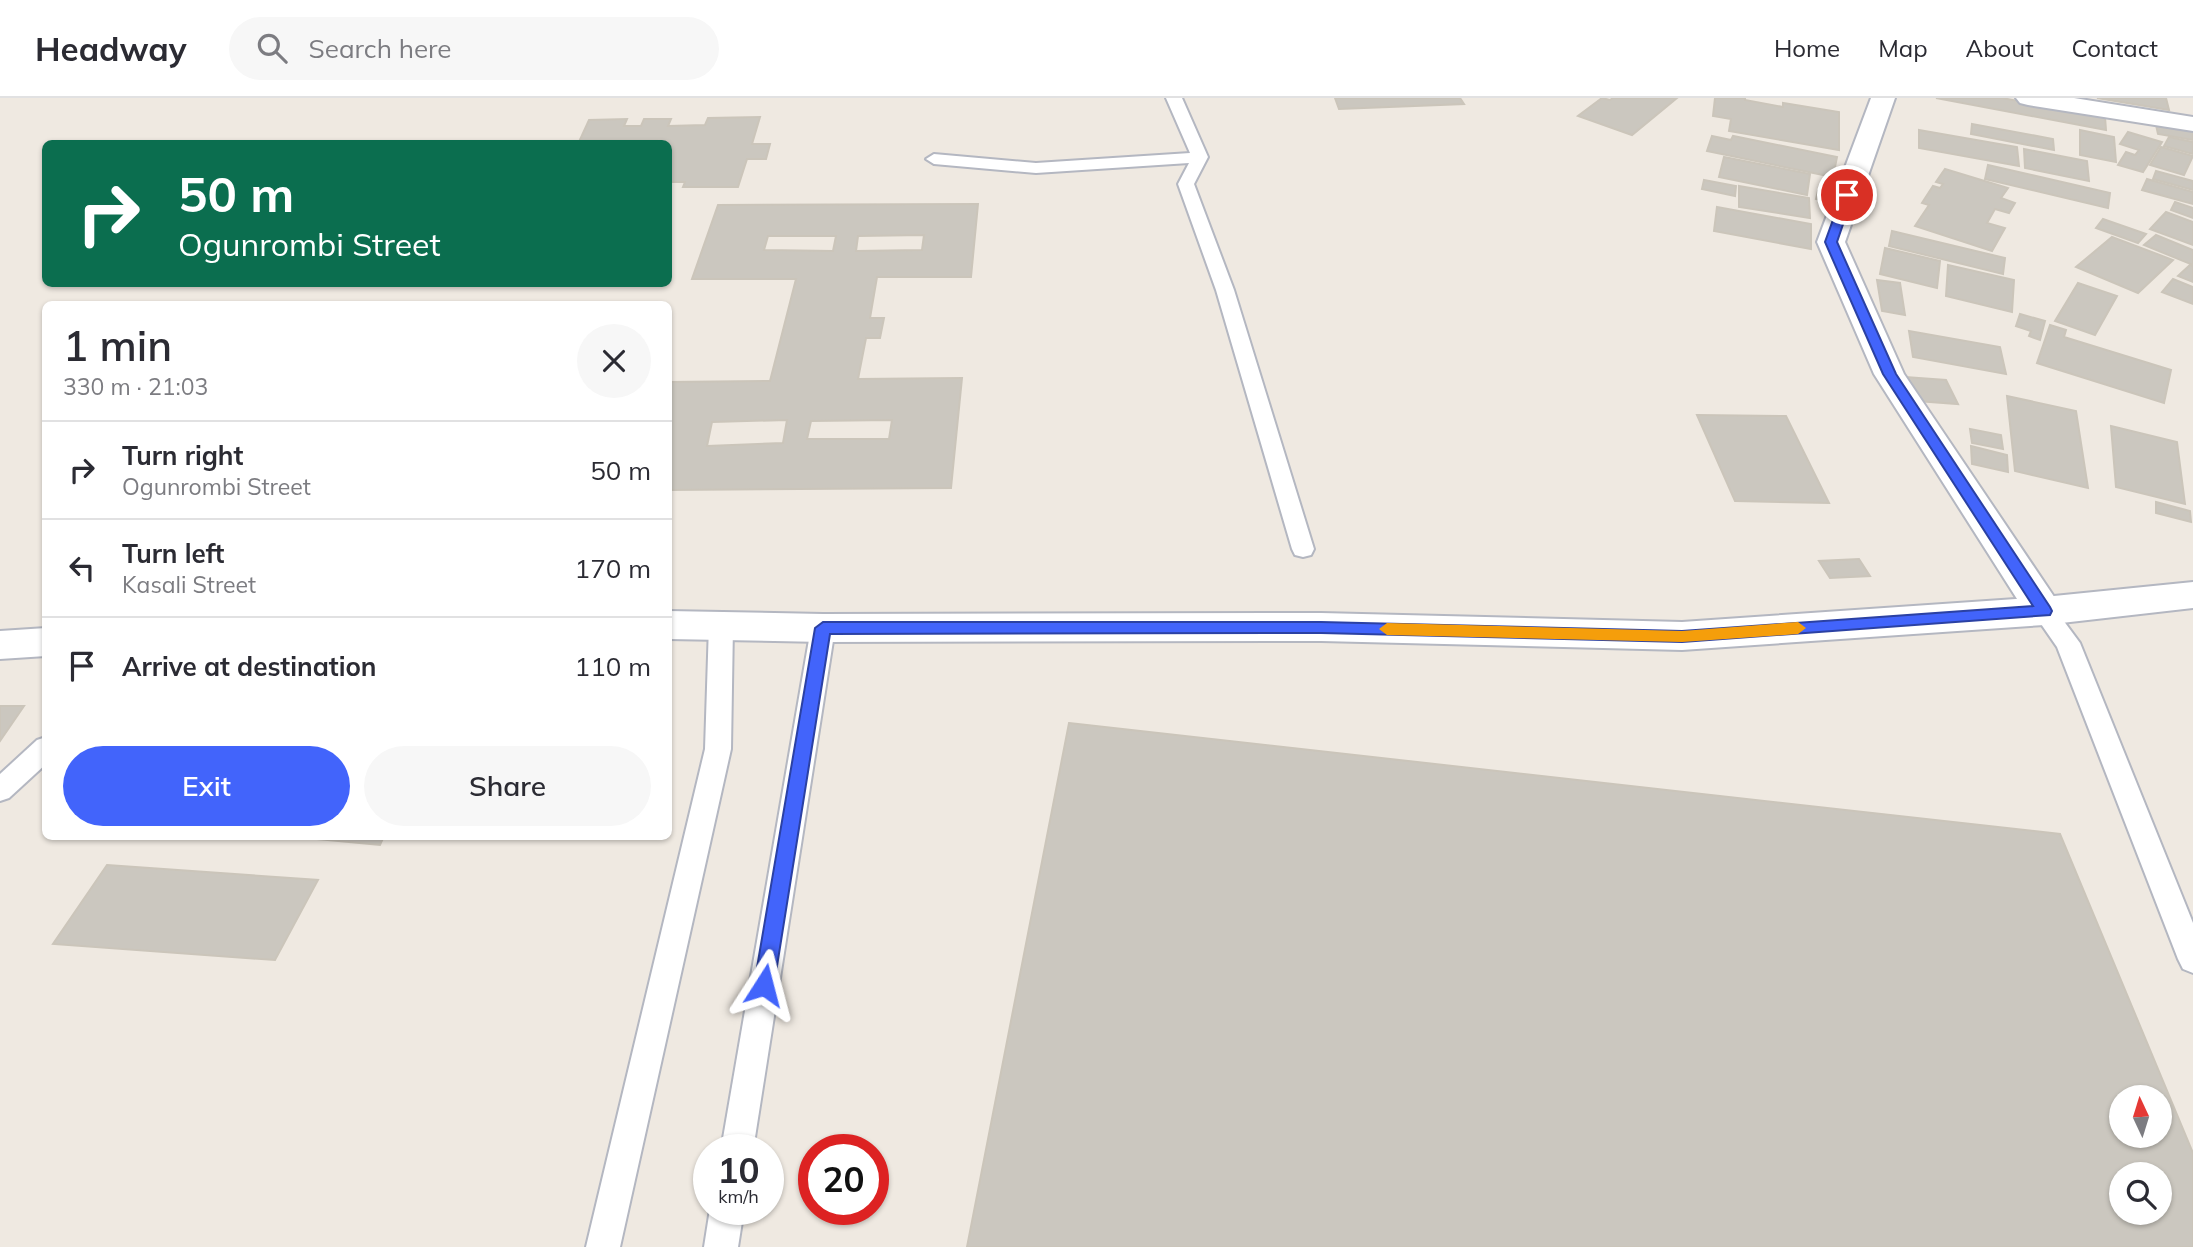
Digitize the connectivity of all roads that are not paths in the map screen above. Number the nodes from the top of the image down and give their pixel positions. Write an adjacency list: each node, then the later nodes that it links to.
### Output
1 (1174, 98): 5 (lane)
2 (1883, 98): 9 (street)
3 (2028, 98): 4 (street)
4 (2193, 124)
5 (1200, 157): 6 (lane); 7 (lane)
6 (934, 159)
7 (1303, 549)
8 (2193, 595): 9 (street)
9 (2044, 611): 12 (street); 17 (lane)
10 (672, 625): 11 (street)
11 (722, 625): 12 (street); 20 (lane)
12 (823, 628): 18 (lane)
13 (42, 642): 14 (street)
14 (0, 645)
15 (42, 751): 16 (lane)
16 (0, 790)
17 (2193, 959)
18 (740, 1134)
19 (724, 1225): 21 (lane)
20 (603, 1247)
21 (721, 1247)

